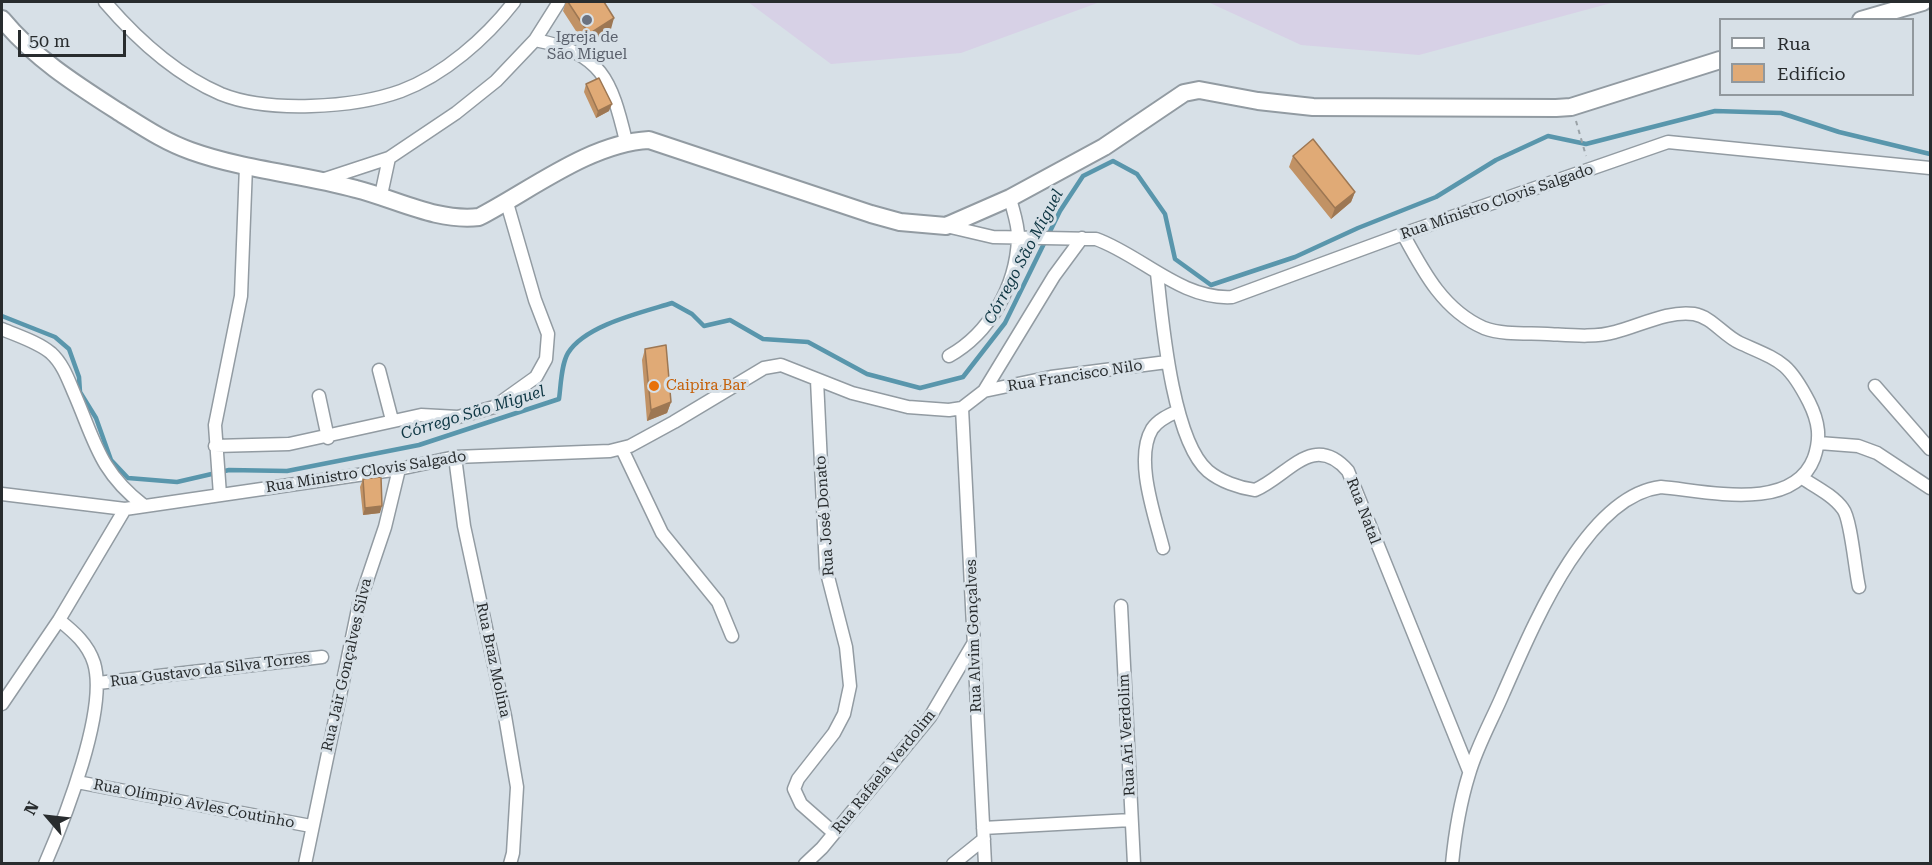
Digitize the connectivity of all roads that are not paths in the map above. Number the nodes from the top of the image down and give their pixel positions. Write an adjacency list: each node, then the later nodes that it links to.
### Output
1 (105, 2): 2 (street)
2 (514, 2)
3 (559, 2): 7 (street)
4 (1923, 2): 5 (main road)
5 (1868, 18)
6 (2, 19): 11 (main road)
7 (535, 40): 9 (street); 10 (street)
8 (1719, 60): 15 (main road)
9 (626, 141): 16 (main road); 17 (main road)
10 (389, 158): 13 (street); 14 (street)
11 (246, 166): 13 (main road); 37 (street)
12 (1930, 168): 18 (street, Rua Ministro Clovis Salgado)
13 (322, 180): 14 (main road)
14 (381, 195): 16 (main road)
15 (1010, 198): 17 (main road); 19 (street)
16 (507, 203): 32 (street)
17 (946, 226): 19 (street, Rua Ministro Clovis Salgado)
18 (1403, 234): 21 (street, Rua Ministro Clovis Salgado); 34 (street)
19 (1022, 237): 20 (street, Rua Ministro Clovis Salgado); 23 (street)
20 (1076, 238): 21 (street, Rua Ministro Clovis Salgado); 28 (street)
21 (1157, 273): 24 (street, Rua Natal)
22 (2, 329): 44 (street)
23 (950, 356)
24 (1167, 362): 28 (street, Rua Francisco Nilo); 31 (street, Rua Natal)
25 (379, 370): 32 (street)
26 (817, 380): 30 (street, Rua Ministro Clovis Salgado); 35 (street, Rua Ministro Clovis Salgado); 59 (street, Rua José Donato)
27 (1875, 386): 36 (street)
28 (984, 391): 30 (street)
29 (319, 396): 33 (street)
30 (962, 408): 51 (street, Rua Alvim Gonçalves)
31 (1179, 411): 46 (street); 55 (street, Rua Natal)
32 (392, 420): 33 (street)
33 (328, 438): 37 (street)
34 (1820, 443): 40 (street); 41 (street)
35 (622, 449): 38 (street, Rua Ministro Clovis Salgado); 50 (street)
36 (1930, 449)
37 (215, 450): 42 (street)
38 (454, 457): 39 (street, Rua Ministro Clovis Salgado); 64 (street, Rua Braz Molina)
39 (399, 469): 42 (street, Rua Ministro Clovis Salgado); 58 (street, Rua Jair Gonçalves Silva)
40 (1802, 478): 47 (street); 55 (street)
41 (1930, 488)
42 (219, 490): 44 (street, Rua Ministro Clovis Salgado)
43 (2, 494): 45 (street, Rua Ministro Clovis Salgado)
44 (142, 505): 45 (street, Rua Ministro Clovis Salgado)
45 (125, 508): 49 (street)
46 (1163, 548)
47 (1859, 586)
48 (1121, 606): 57 (street, Rua Ari Verdolim)
49 (59, 620): 53 (street); 54 (street)
50 (732, 636)
51 (973, 643): 59 (street, Rua Rafaela Verdolim); 60 (street, Rua Alvim Gonçalves)
52 (322, 657): 53 (street, Rua Gustavo da Silva Torres)
53 (98, 683): 56 (street)
54 (2, 704)
55 (1469, 771): 68 (street)
56 (77, 782): 58 (street, Rua Olímpio Avles Coutinho); 62 (street)
57 (1131, 820): 60 (street); 67 (street, Rua Ari Verdolim)
58 (311, 826): 63 (street, Rua Jair Gonçalves Silva)
59 (834, 832): 61 (street, Rua Rafaela Verdolim)
60 (984, 834): 65 (street); 66 (street, Rua Alvim Gonçalves)
61 (811, 862)
62 (45, 864)
63 (305, 864)
64 (510, 864)
65 (953, 864)
66 (985, 864)
67 (1134, 864)
68 (1452, 864)

